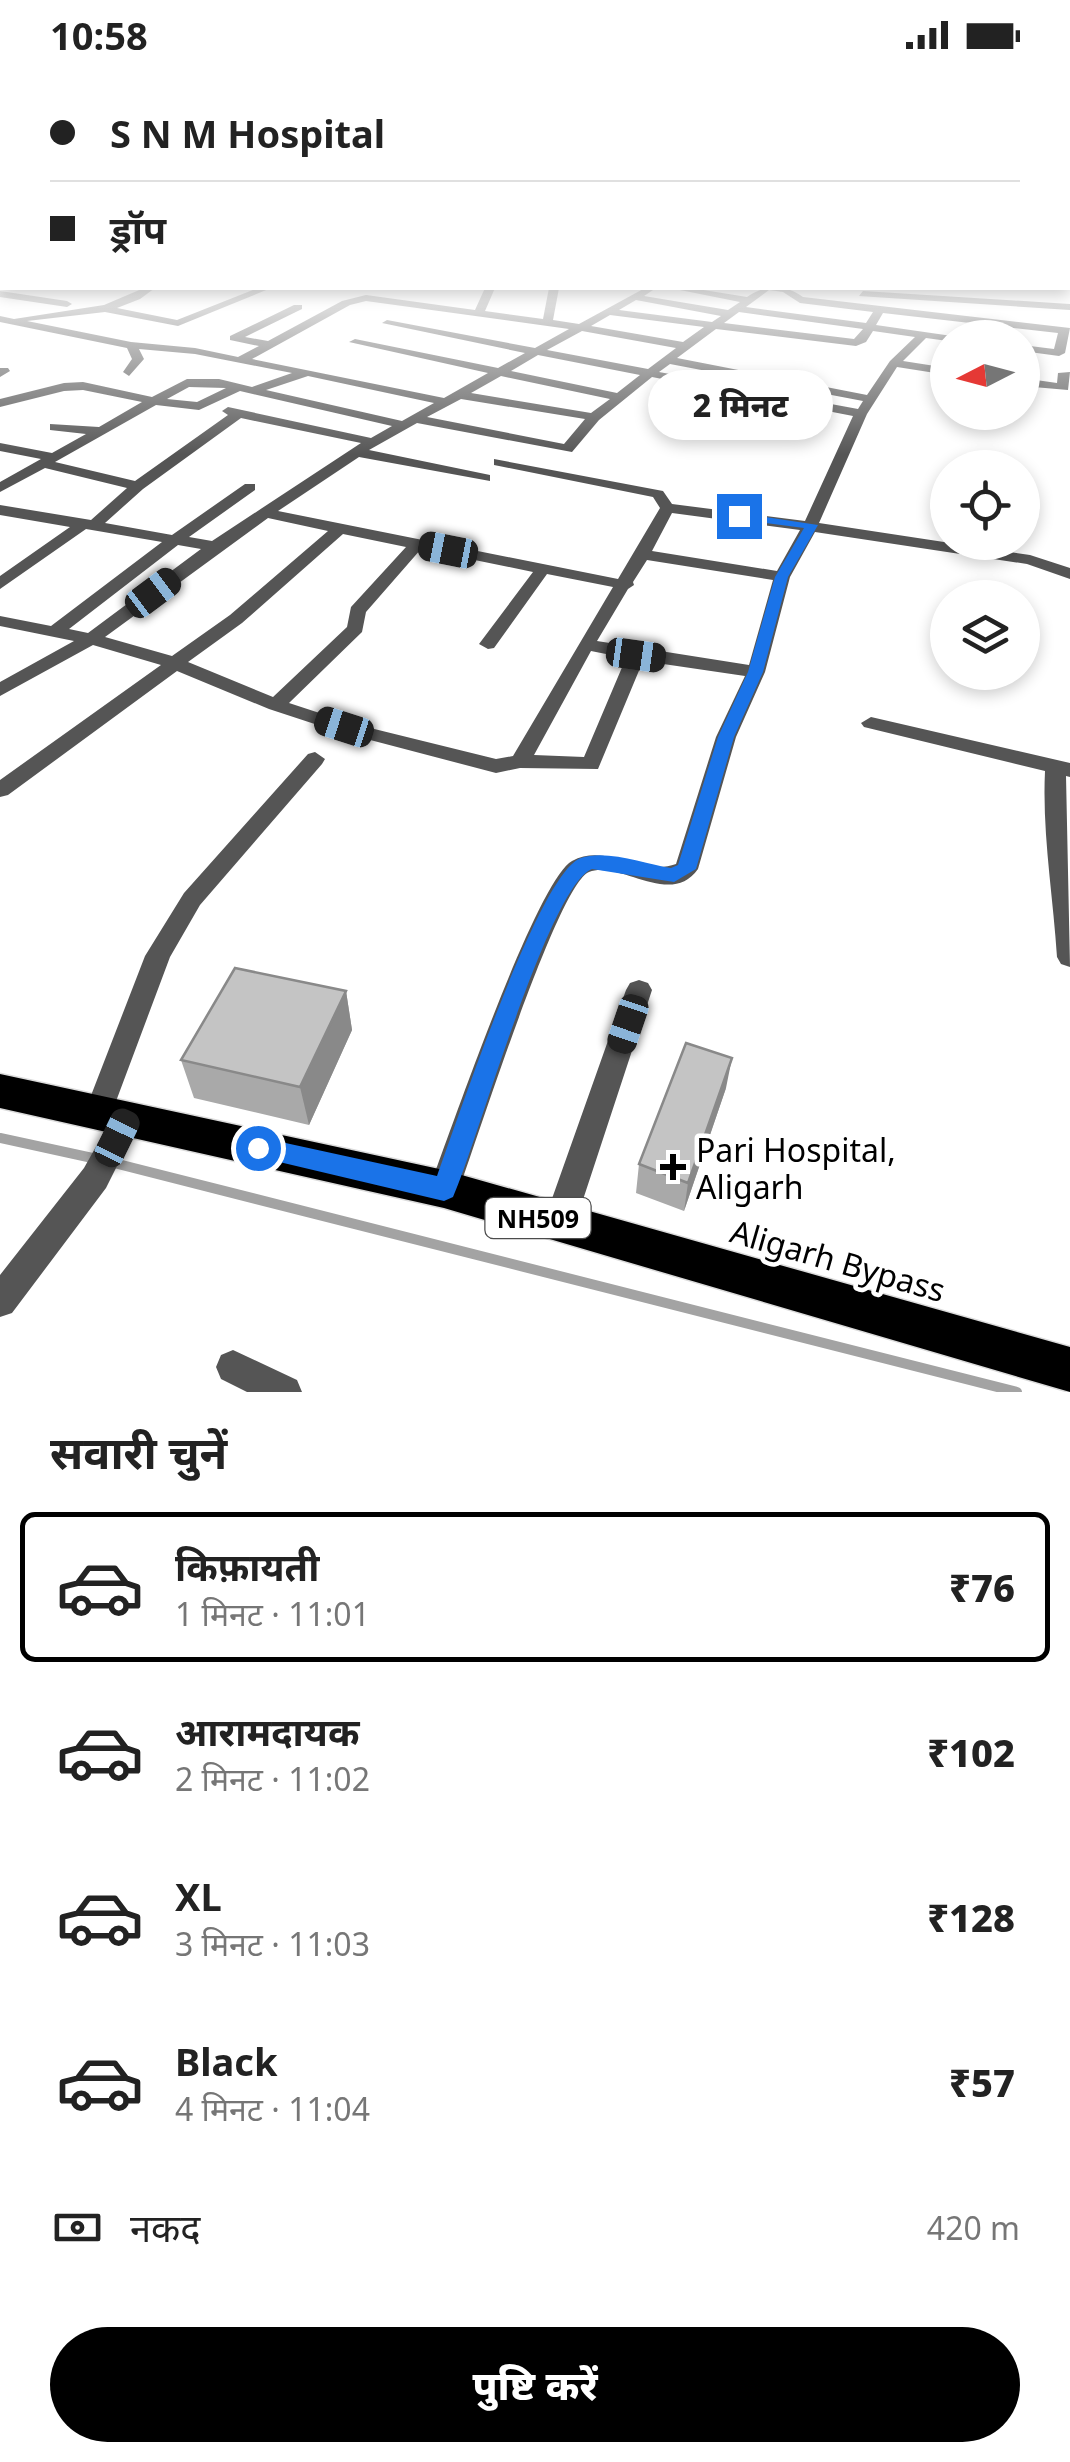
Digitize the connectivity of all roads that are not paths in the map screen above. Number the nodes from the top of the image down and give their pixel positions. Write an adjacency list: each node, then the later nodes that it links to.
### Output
1 (1067, 331): 19 (street)
2 (57, 332): 15 (street)
3 (247, 332): 16 (street)
4 (294, 332): 16 (street)
5 (437, 332): 18 (street)
6 (572, 332): 18 (street)
7 (606, 332): 17 (street)
8 (707, 332): 17 (street)
9 (751, 332): 10 (street)
10 (865, 332)
11 (904, 332): 12 (street)
12 (923, 335): 13 (street); 22 (street)
13 (930, 336)
14 (355, 342): 24 (street)
15 (130, 345): 21 (street); 25 (street)
16 (270, 345): 21 (street)
17 (685, 346): 20 (street)
18 (541, 350): 24 (street); 27 (street)
19 (1040, 350)
20 (668, 360): 27 (street); 36 (street)
21 (240, 361): 26 (street)
22 (894, 363): 23 (street); 36 (street)
23 (930, 369)
24 (498, 370): 31 (street); 32 (street)
25 (129, 372)
26 (308, 372): 30 (street); 32 (street)
27 (652, 373): 31 (street); 36 (street)
28 (1070, 376): 29 (street)
29 (1040, 384)
30 (245, 389): 33 (street); 35 (street); 39 (street)
31 (620, 397): 38 (street)
32 (450, 398): 38 (street); 39 (street)
33 (154, 402): 34 (street); 35 (street); 41 (street)
34 (0, 403)
35 (198, 406): 37 (street)
36 (866, 406): 55 (street)
37 (238, 412): 42 (street); 48 (street)
38 (594, 417): 39 (street)
39 (409, 422): 42 (street)
40 (56, 427): 41 (street)
41 (102, 431): 45 (street)
42 (373, 442): 44 (street)
43 (0, 447): 45 (street)
44 (356, 452): 47 (street); 53 (street)
45 (51, 461): 48 (street); 50 (street)
46 (498, 462): 51 (street)
47 (485, 478)
48 (138, 486): 54 (street)
49 (250, 487): 57 (street)
50 (0, 488)
51 (666, 508): 55 (street); 60 (street)
52 (0, 510): 54 (street)
53 (264, 513): 56 (street); 59 (street)
54 (90, 524): 57 (street); 64 (street)
55 (812, 525): 62 (street); 63 (street)
56 (340, 529): 58 (street); 72 (street)
57 (175, 540): 59 (street); 67 (street)
58 (417, 544): 61 (street); 75 (street)
59 (215, 546): 68 (street)
60 (642, 554): 63 (street); 65 (street)
61 (543, 569): 65 (street); 69 (street)
62 (1070, 574)
63 (782, 577): 73 (street)
64 (0, 584)
65 (626, 585): 70 (street)
66 (0, 621): 67 (street)
67 (55, 631): 68 (street)
68 (91, 639): 72 (street); 74 (street)
69 (488, 644)
70 (586, 644): 71 (street); 78 (street)
71 (636, 655): 73 (street); 78 (street)
72 (172, 662): 75 (street); 80 (street)
73 (756, 672): 86 (street)
74 (0, 690)
75 (276, 705): 78 (street)
76 (871, 722): 79 (street)
77 (315, 759): 85 (street)
78 (520, 761)
79 (1063, 768): 81 (street)
80 (0, 790)
81 (1067, 877): 82 (street)
82 (1070, 957)
83 (639, 990): 87 (street)
84 (0, 1090): 85 (highway, Aligarh Bypass / NH509)
85 (114, 1123): 86 (highway, Aligarh Bypass / NH509); 88 (street)
86 (444, 1189): 87 (highway, Aligarh Bypass / NH509)
87 (559, 1224): 90 (highway, Aligarh Bypass / NH509)
88 (0, 1301)
89 (233, 1367): 91 (street)
90 (1070, 1371)
91 (285, 1392)

